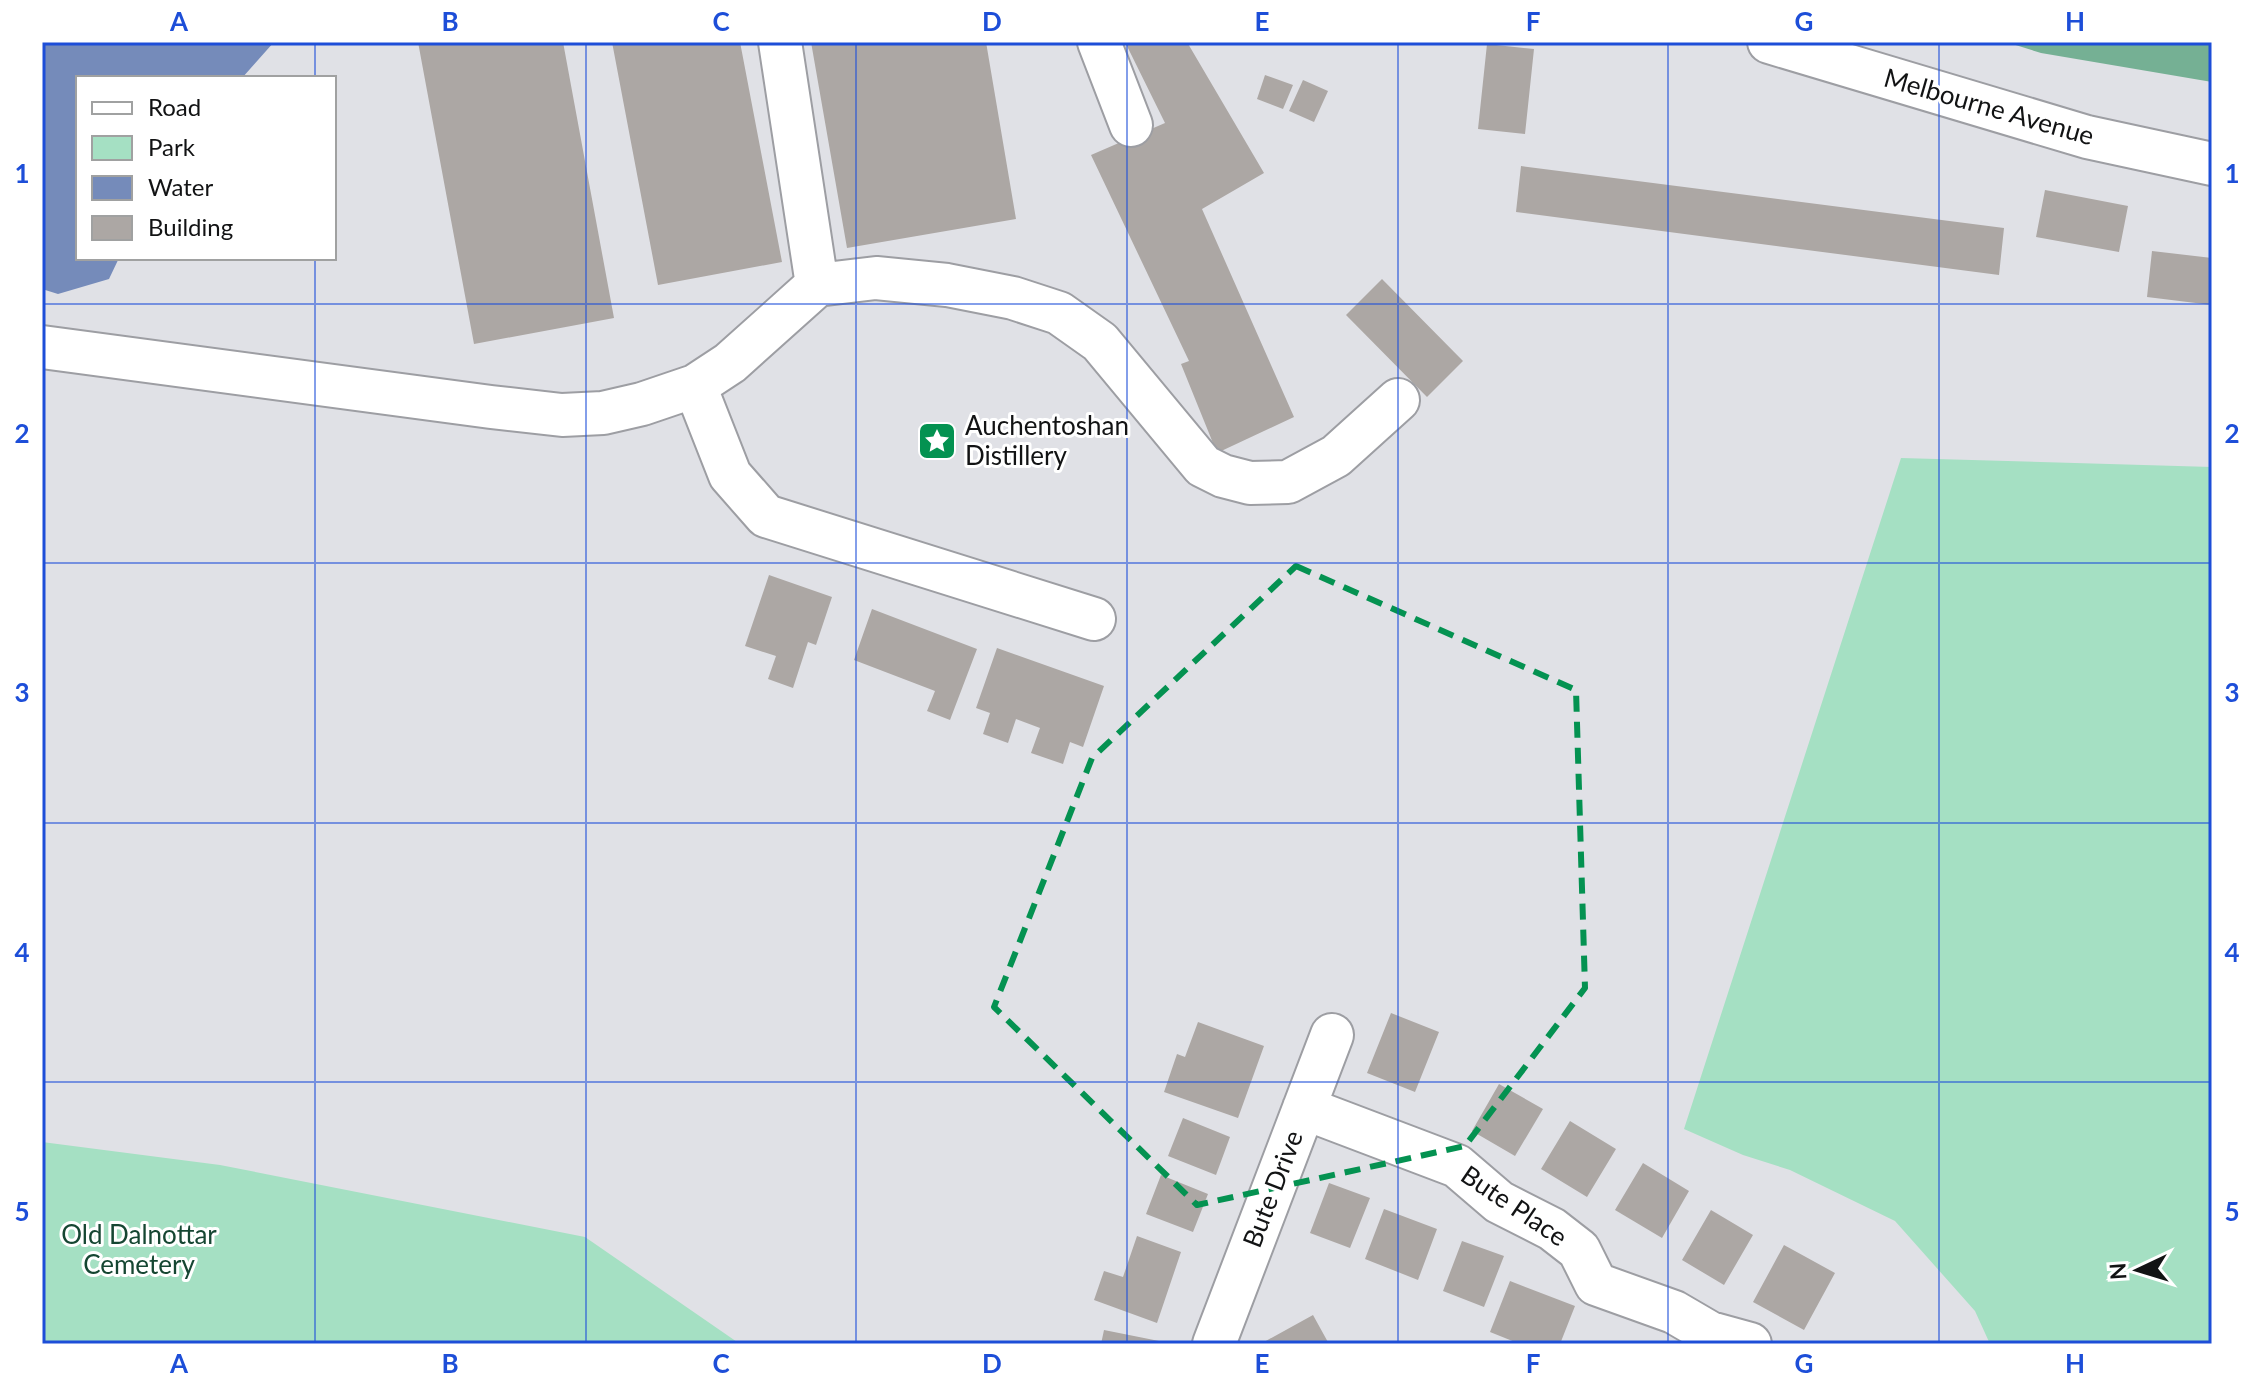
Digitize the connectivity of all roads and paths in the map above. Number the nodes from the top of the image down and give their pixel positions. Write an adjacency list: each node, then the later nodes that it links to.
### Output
1 (780, 42): 6 (street)
2 (1099, 42): 4 (street)
3 (1769, 42): 5 (street, Melbourne Avenue)
4 (1131, 125)
5 (2212, 164)
6 (817, 285): 10 (street); 11 (street)
7 (42, 347): 8 (street)
8 (125, 359): 9 (street); 10 (street)
9 (42, 361)
10 (695, 386): 12 (street)
11 (1398, 400)
12 (1094, 619)
13 (1332, 1035): 14 (street, Bute Drive)
14 (1304, 1108): 15 (street, Bute Drive); 16 (street, Bute Place)
15 (1214, 1344)
16 (1750, 1344)

